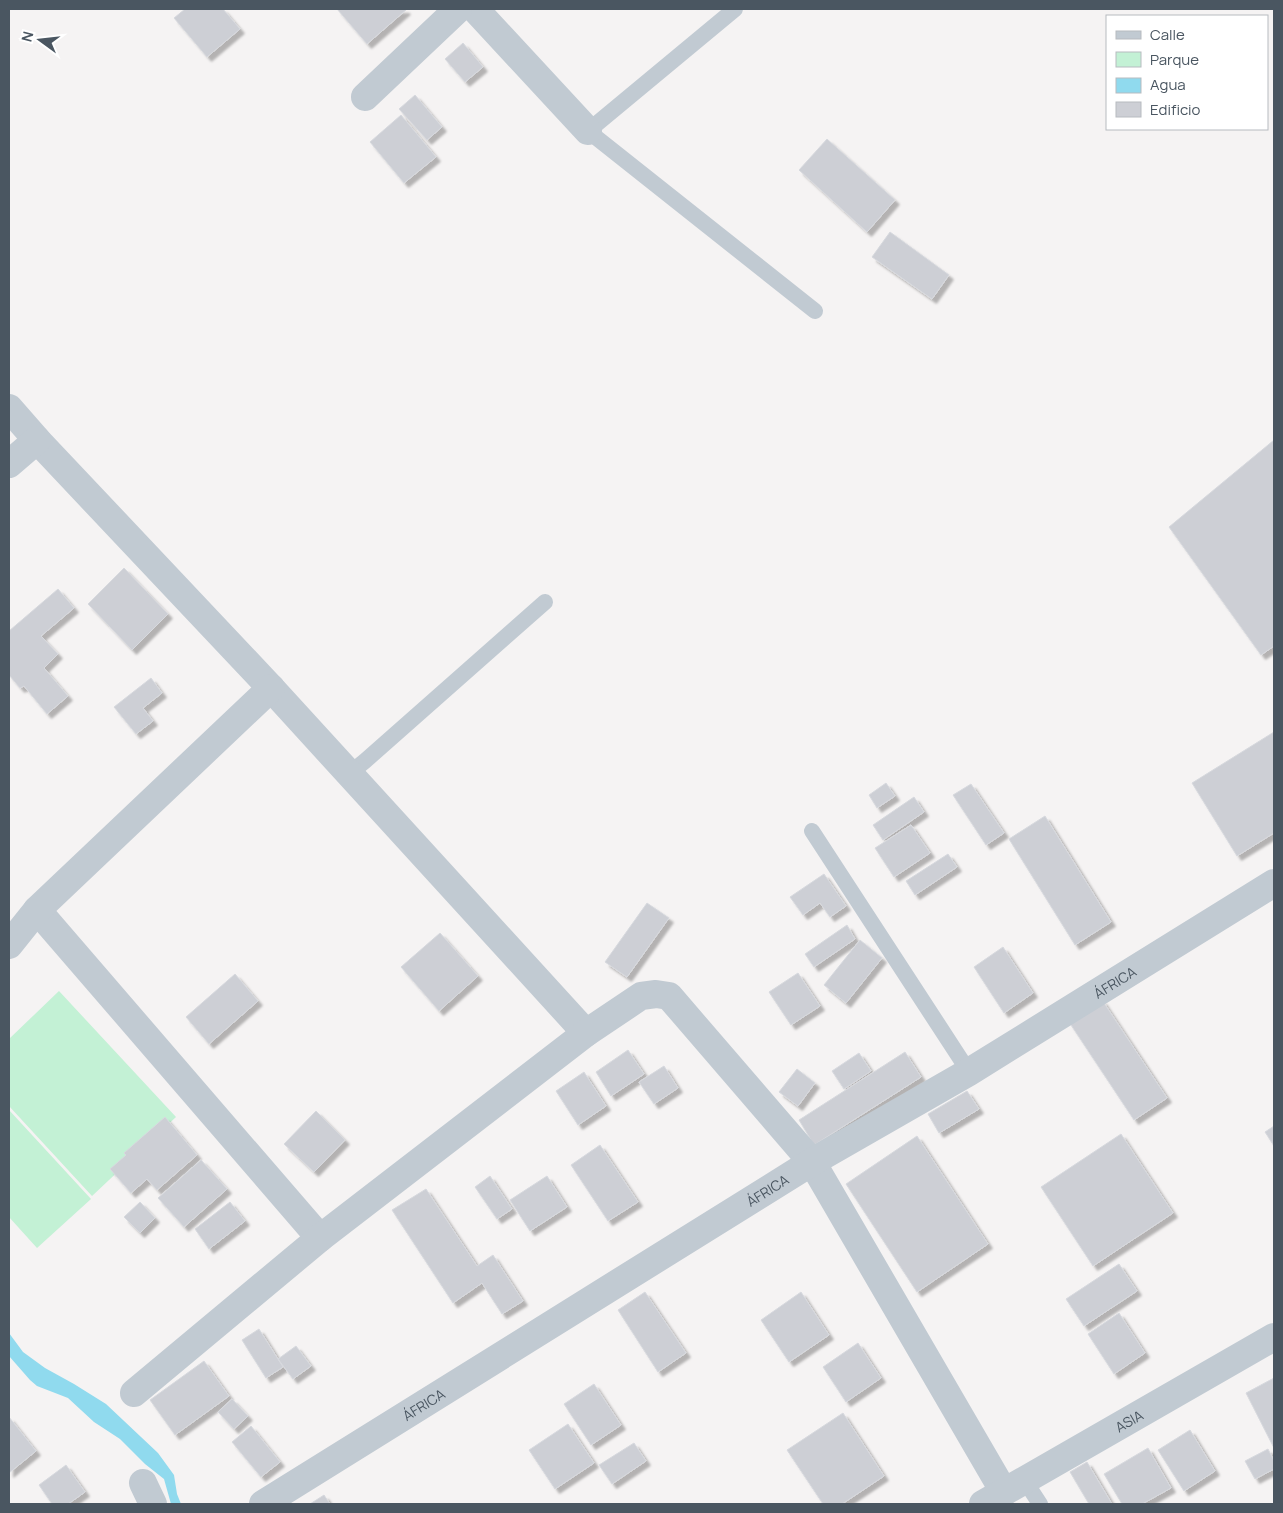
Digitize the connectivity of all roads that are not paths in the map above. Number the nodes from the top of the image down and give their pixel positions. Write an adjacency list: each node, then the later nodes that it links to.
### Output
1 (458, 9): 4 (street)
2 (475, 9): 5 (street)
3 (735, 9): 5 (lane)
4 (365, 97)
5 (588, 131): 6 (lane)
6 (816, 311)
7 (9, 408): 8 (street)
8 (37, 440): 9 (street); 11 (street)
9 (9, 464)
10 (545, 602): 12 (lane)
11 (271, 688): 12 (street); 15 (street)
12 (348, 774): 17 (street)
13 (812, 831): 18 (lane)
14 (1274, 883): 18 (street, ÁFRICA)
15 (37, 910): 16 (street); 20 (street)
16 (9, 945)
17 (586, 1033): 19 (street); 20 (street)
18 (969, 1072): 19 (street, ÁFRICA)
19 (812, 1162): 23 (street); 24 (street, ÁFRICA)
20 (320, 1238): 22 (street)
21 (1274, 1337): 23 (street, ASIA)
22 (134, 1393)
23 (1004, 1492): 25 (lane)
24 (263, 1504)
25 (1040, 1504)

